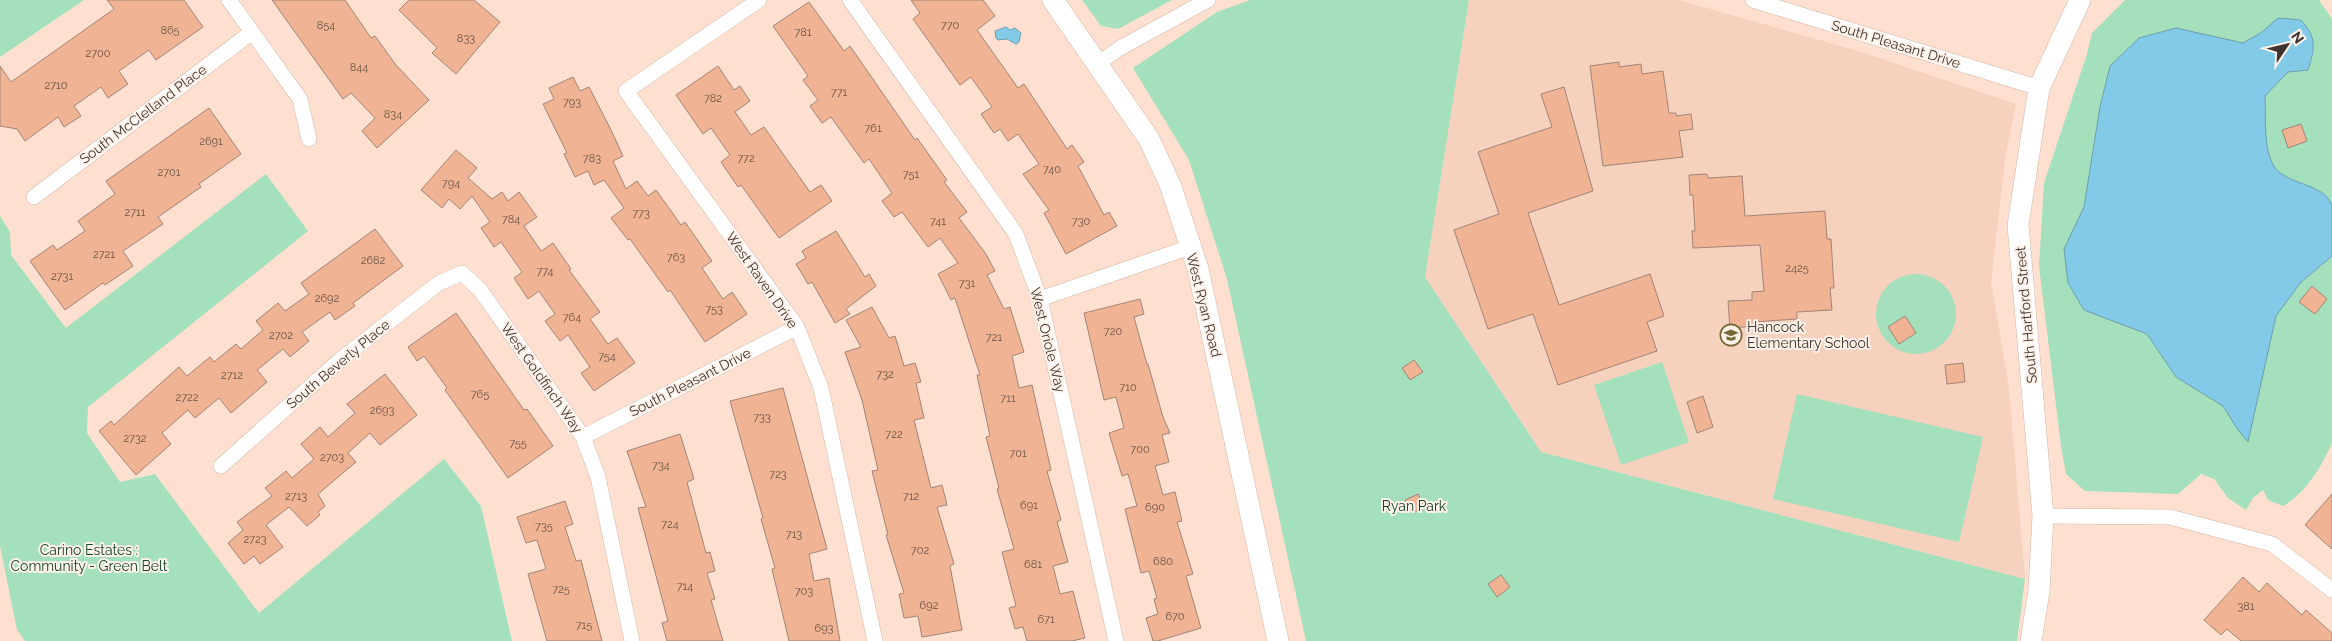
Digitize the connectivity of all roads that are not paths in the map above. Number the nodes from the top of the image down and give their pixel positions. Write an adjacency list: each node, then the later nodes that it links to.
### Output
1 (229, 0): 8 (street)
2 (759, 0): 16 (street, West Raven Drive)
3 (850, 0): 15 (street, West Oriole Way)
4 (1053, 0): 9 (street, West Ryan Road)
5 (1208, 0): 9 (street)
6 (1753, 0): 10 (street, South Pleasant Drive)
7 (2080, 0): 10 (street, South Hartford Street)
8 (252, 32): 11 (street); 12 (street, South McClelland Place)
9 (1098, 63): 13 (street, West Ryan Road)
10 (2039, 88): 19 (street, South Hartford Street)
11 (309, 140)
12 (34, 197)
13 (1190, 247): 15 (street); 24 (street, West Ryan Road)
14 (462, 273): 17 (street, West Goldfinch Way); 18 (street, South Beverly Place)
15 (1040, 299): 23 (street, West Oriole Way)
16 (797, 327): 17 (street, South Pleasant Drive); 22 (street, West Raven Drive)
17 (583, 437): 21 (street, West Goldfinch Way)
18 (221, 466)
19 (2043, 516): 20 (street); 25 (street, South Hartford Street)
20 (2332, 590)
21 (632, 641)
22 (875, 641)
23 (1116, 641)
24 (1278, 641)
25 (2031, 641)

